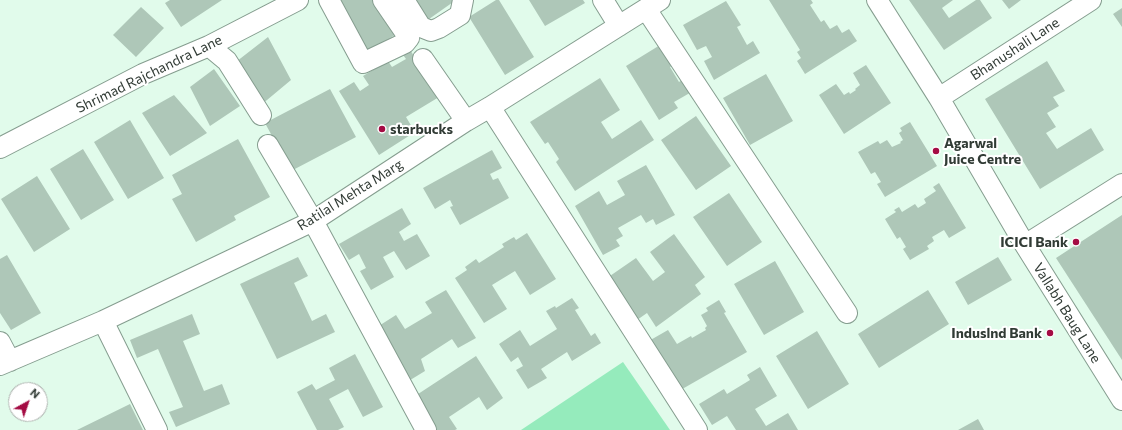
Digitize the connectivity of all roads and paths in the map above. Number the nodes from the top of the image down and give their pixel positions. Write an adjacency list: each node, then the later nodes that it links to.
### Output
1 (298, 0): 11 (street, Shrimad Rajchandra Lane)
2 (329, 0): 3 (street)
3 (383, 0)
4 (404, 0): 5 (street)
5 (463, 0)
6 (603, 0): 10 (street)
7 (876, 0): 13 (street, Vallabh Baug Lane)
8 (1091, 0): 13 (street, Bhanushali Lane)
9 (653, 4): 10 (street, Ratilal Mehta Marg); 22 (street)
10 (619, 26): 14 (street, Ratilal Mehta Marg)
11 (209, 46): 15 (street); 18 (street, Shrimad Rajchandra Lane)
12 (423, 59): 16 (street)
13 (939, 98): 21 (street, Vallabh Baug Lane)
14 (490, 107): 16 (street, Ratilal Mehta Marg); 29 (street)
15 (261, 115)
16 (466, 121): 20 (street, Ratilal Mehta Marg)
17 (268, 145): 20 (street)
18 (0, 148)
19 (1122, 184): 21 (street)
20 (313, 221): 23 (street, Ratilal Mehta Marg); 28 (street)
21 (1025, 245): 26 (street, Vallabh Baug Lane)
22 (847, 313)
23 (104, 321): 25 (street, Ratilal Mehta Marg); 27 (street)
24 (0, 342): 25 (street)
25 (5, 363)
26 (1122, 400)
27 (157, 430)
28 (426, 430)
29 (697, 430)

